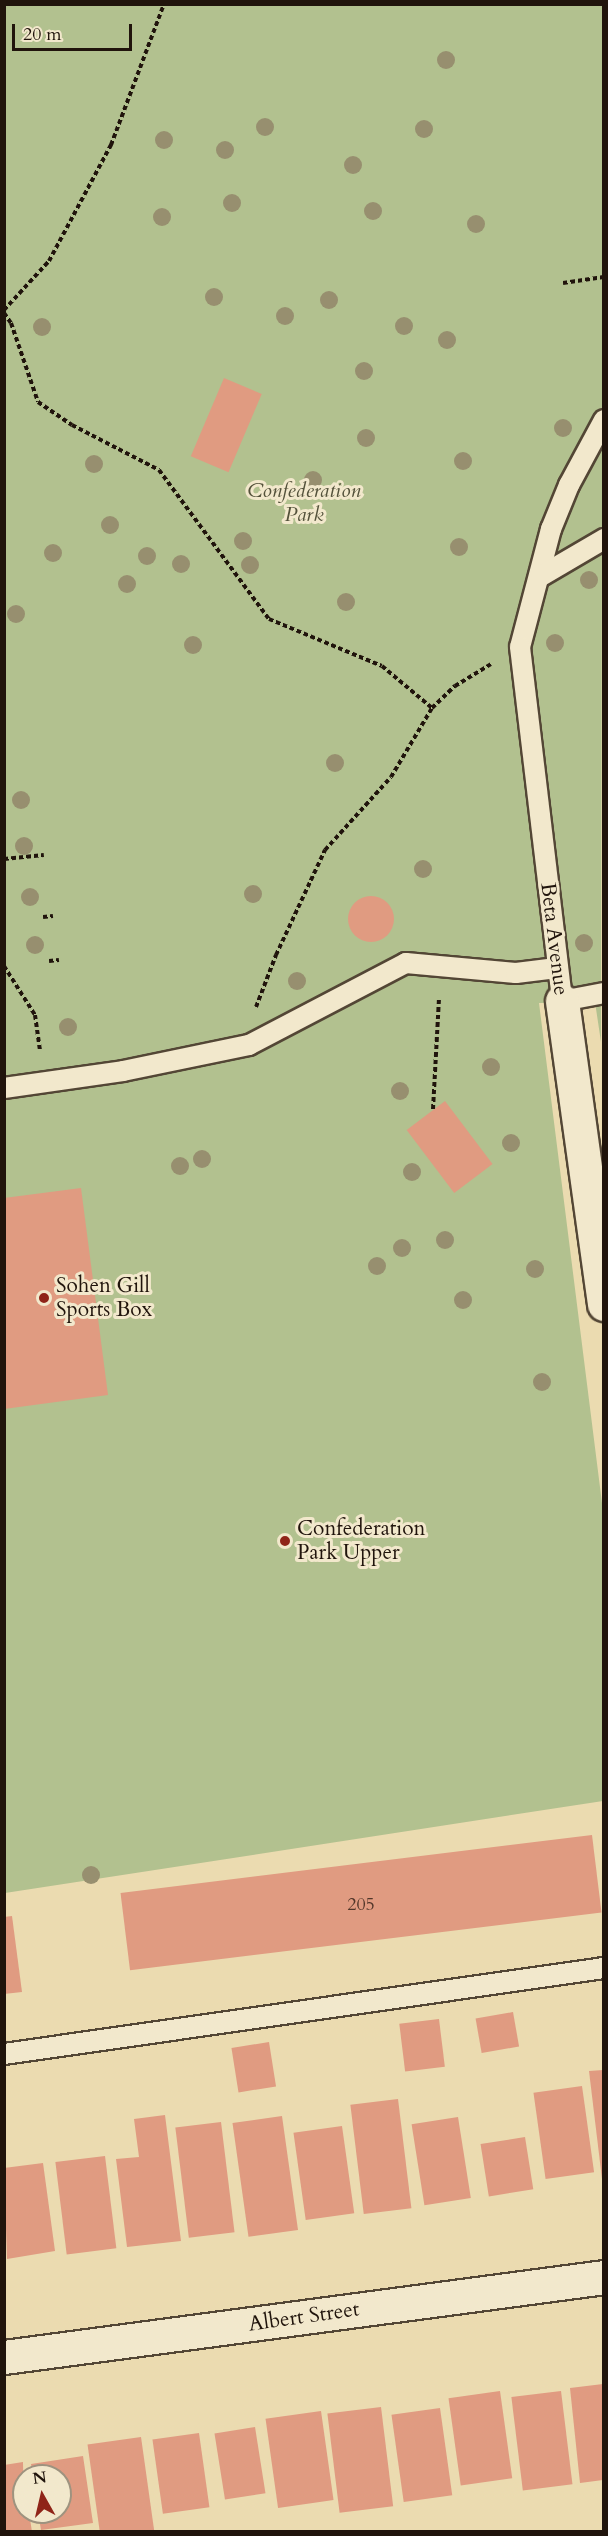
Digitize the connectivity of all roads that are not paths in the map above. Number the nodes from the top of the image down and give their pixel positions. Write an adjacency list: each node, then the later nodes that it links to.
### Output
1 (603, 420): 3 (lane, Beta Avenue)
2 (603, 540): 3 (lane)
3 (541, 576): 4 (lane, Beta Avenue)
4 (557, 968): 6 (lane, Beta Avenue); 7 (lane)
5 (603, 993): 6 (lane)
6 (562, 1001): 8 (street, Beta Avenue)
7 (4, 1089)
8 (603, 1304)
9 (603, 1968): 10 (lane)
10 (4, 2054)
11 (603, 2277): 12 (street, Albert Street)
12 (4, 2357)

